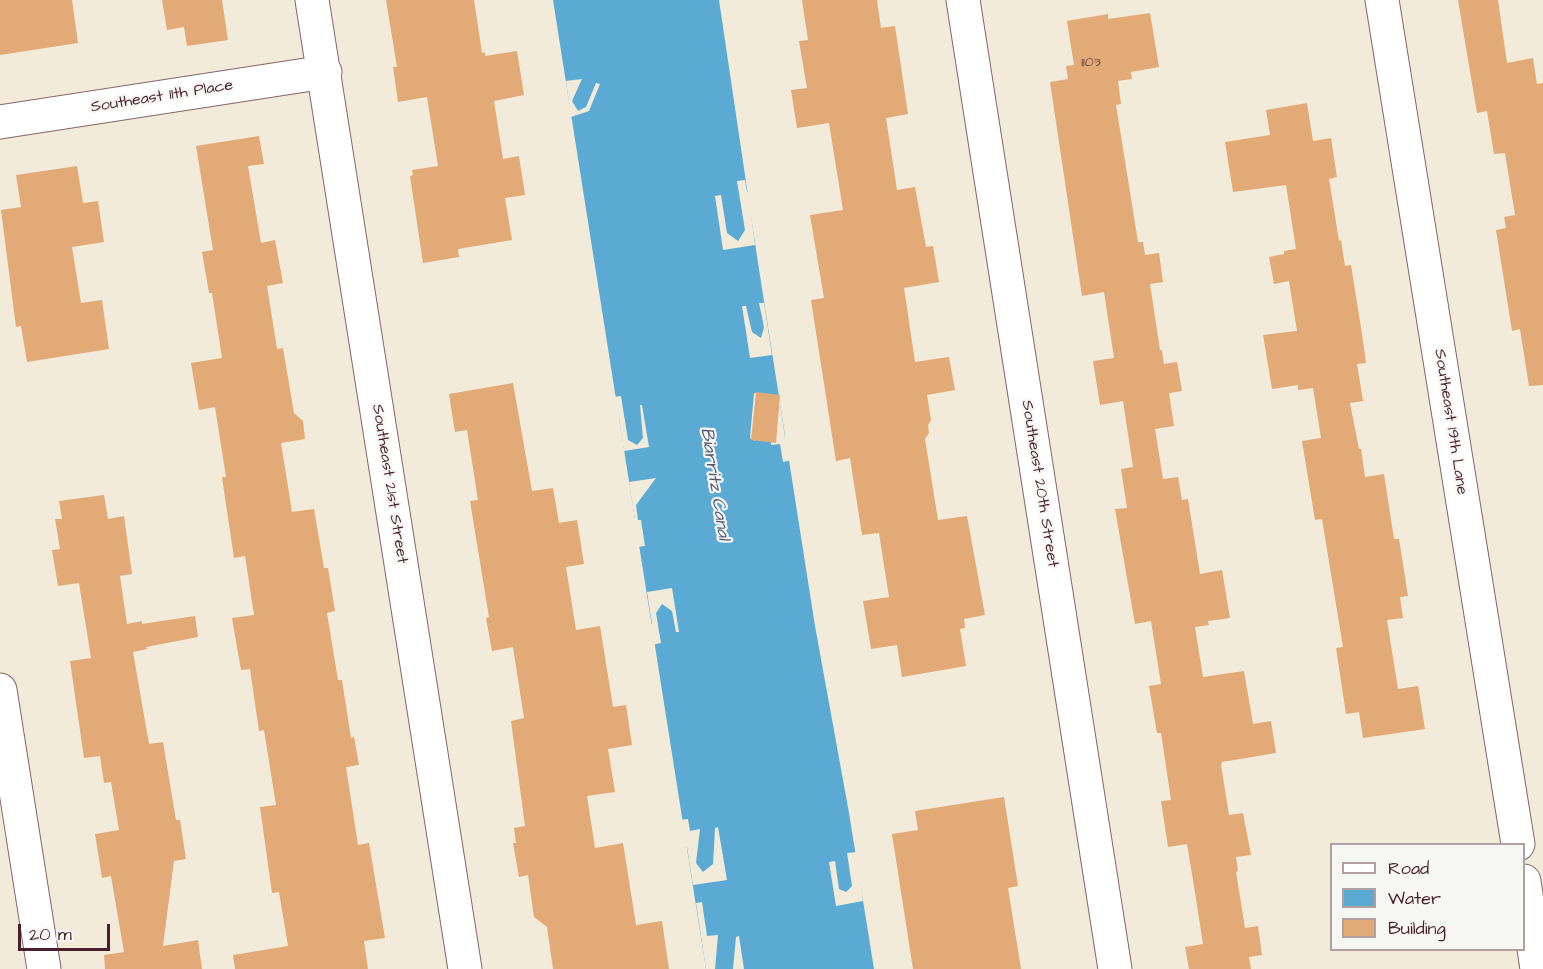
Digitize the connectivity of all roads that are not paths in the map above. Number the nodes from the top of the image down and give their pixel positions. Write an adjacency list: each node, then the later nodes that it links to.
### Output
1 (312, 0): 4 (street, Southeast 21st Street)
2 (963, 0): 13 (street, Southeast 20th Street)
3 (1382, 0): 7 (street, Southeast 19th Lane)
4 (325, 72): 5 (street, Southeast 11th Place); 12 (street, Southeast 21st Street)
5 (0, 122)
6 (0, 690): 11 (street)
7 (1518, 843)
8 (1543, 875): 9 (street)
9 (1525, 880)
10 (1525, 887): 14 (street)
11 (44, 969)
12 (465, 969)
13 (1116, 969)
14 (1537, 969)

